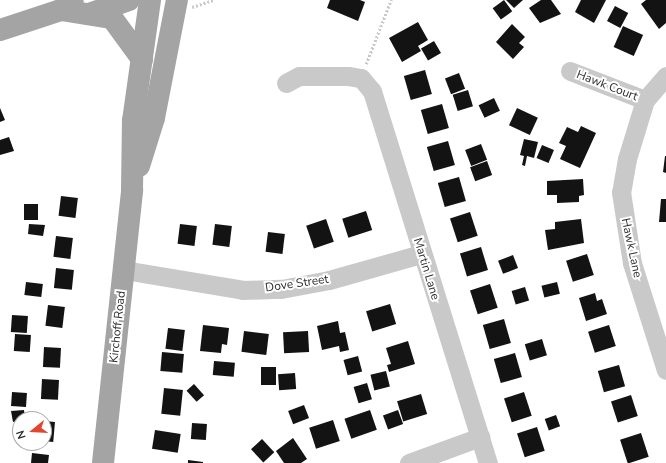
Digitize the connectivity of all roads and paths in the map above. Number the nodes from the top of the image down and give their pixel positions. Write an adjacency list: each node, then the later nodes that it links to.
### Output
1 (129, 0): 7 (main road)
2 (150, 0): 9 (main road, Kirchoff Road)
3 (157, 0): 15 (main road)
4 (212, 0): 6 (path)
5 (391, 0): 12 (path)
6 (184, 4): 15 (main road, Kirchoff Road)
7 (75, 8): 8 (main road); 9 (main road)
8 (0, 30)
9 (142, 59): 16 (main road, Kirchoff Road)
10 (570, 71): 14 (street, Hawk Court)
11 (666, 76): 14 (street)
12 (361, 78): 13 (street); 17 (street, Martin Lane)
13 (286, 83)
14 (645, 100): 19 (street, Hawk Lane)
15 (149, 133): 16 (main road, Kirchoff Road)
16 (132, 190): 18 (main road, Kirchoff Road)
17 (421, 254): 18 (street, Dove Street); 20 (street, Martin Lane)
18 (124, 270): 21 (main road, Kirchoff Road)
19 (666, 370)
20 (480, 437): 22 (street); 23 (street, Martin Lane)
21 (103, 463)
22 (409, 463)
23 (488, 463)

